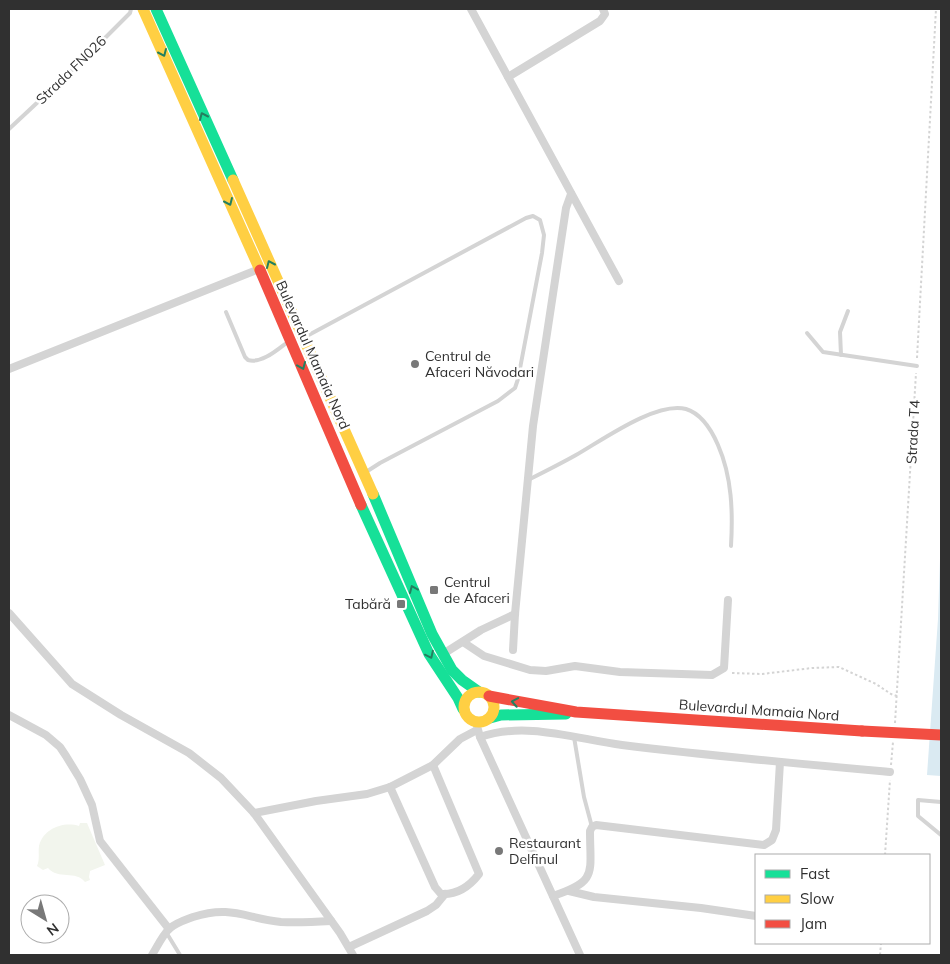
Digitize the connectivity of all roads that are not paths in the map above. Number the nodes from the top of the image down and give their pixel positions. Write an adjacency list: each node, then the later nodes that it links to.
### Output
1 (131, 9): 7 (lane, Strada FN026)
2 (143, 9): 9 (main road, Bulevardul Mamaia Nord, one-way to 9)
3 (156, 9): 14 (main road, Bulevardul Mamaia Nord, one-way to 3)
4 (471, 9): 6 (street)
5 (603, 9): 6 (street)
6 (508, 77): 8 (street)
7 (9, 129)
8 (571, 194): 10 (street); 20 (street)
9 (259, 269): 15 (main road, Bulevardul Mamaia Nord); 18 (street)
10 (619, 280)
11 (848, 311): 16 (lane)
12 (226, 312): 15 (lane)
13 (807, 333): 16 (lane)
14 (303, 338): 19 (main road, Bulevardul Mamaia Nord); 19 (lane)
15 (291, 340): 29 (main road, Bulevardul Mamaia Nord, one-way to 29)
16 (841, 355): 17 (lane)
17 (916, 366)
18 (9, 369)
19 (364, 473): 27 (main road, Bulevardul Mamaia Nord, one-way to 19)
20 (528, 480): 21 (lane); 24 (street)
21 (731, 546)
22 (728, 600): 25 (street)
23 (9, 614): 41 (street)
24 (515, 614): 25 (street); 26 (street)
25 (463, 642): 27 (street)
26 (513, 650)
27 (443, 654): 28 (main road, Bulevardul Mamaia Nord)
28 (484, 694): 29 (main road); 30 (main road, Bulevardul Mamaia Nord, one-way to 28); 32 (main road)
29 (463, 708): 33 (main road)
30 (576, 712): 32 (main road, Bulevardul Mamaia Nord); 34 (main road, Bulevardul Mamaia Nord, bridge)
31 (9, 715): 49 (street)
32 (490, 718): 33 (main road)
33 (478, 730): 35 (street); 37 (street); 46 (street)
34 (941, 735)
35 (574, 737): 36 (street); 42 (lane)
36 (780, 762): 38 (street); 42 (street)
37 (433, 765): 39 (street); 45 (street)
38 (890, 772)
39 (390, 787): 41 (street); 45 (street)
40 (941, 802): 43 (lane)
41 (254, 813): 48 (street)
42 (592, 827): 44 (street)
43 (941, 835)
44 (569, 891): 46 (street); 47 (street)
45 (445, 894): 50 (street)
46 (553, 896): 54 (street)
47 (755, 916)
48 (332, 921): 49 (street); 50 (street)
49 (167, 931): 51 (street); 52 (lane)
50 (349, 947): 53 (street)
51 (152, 955)
52 (180, 955)
53 (353, 955)
54 (580, 955)

